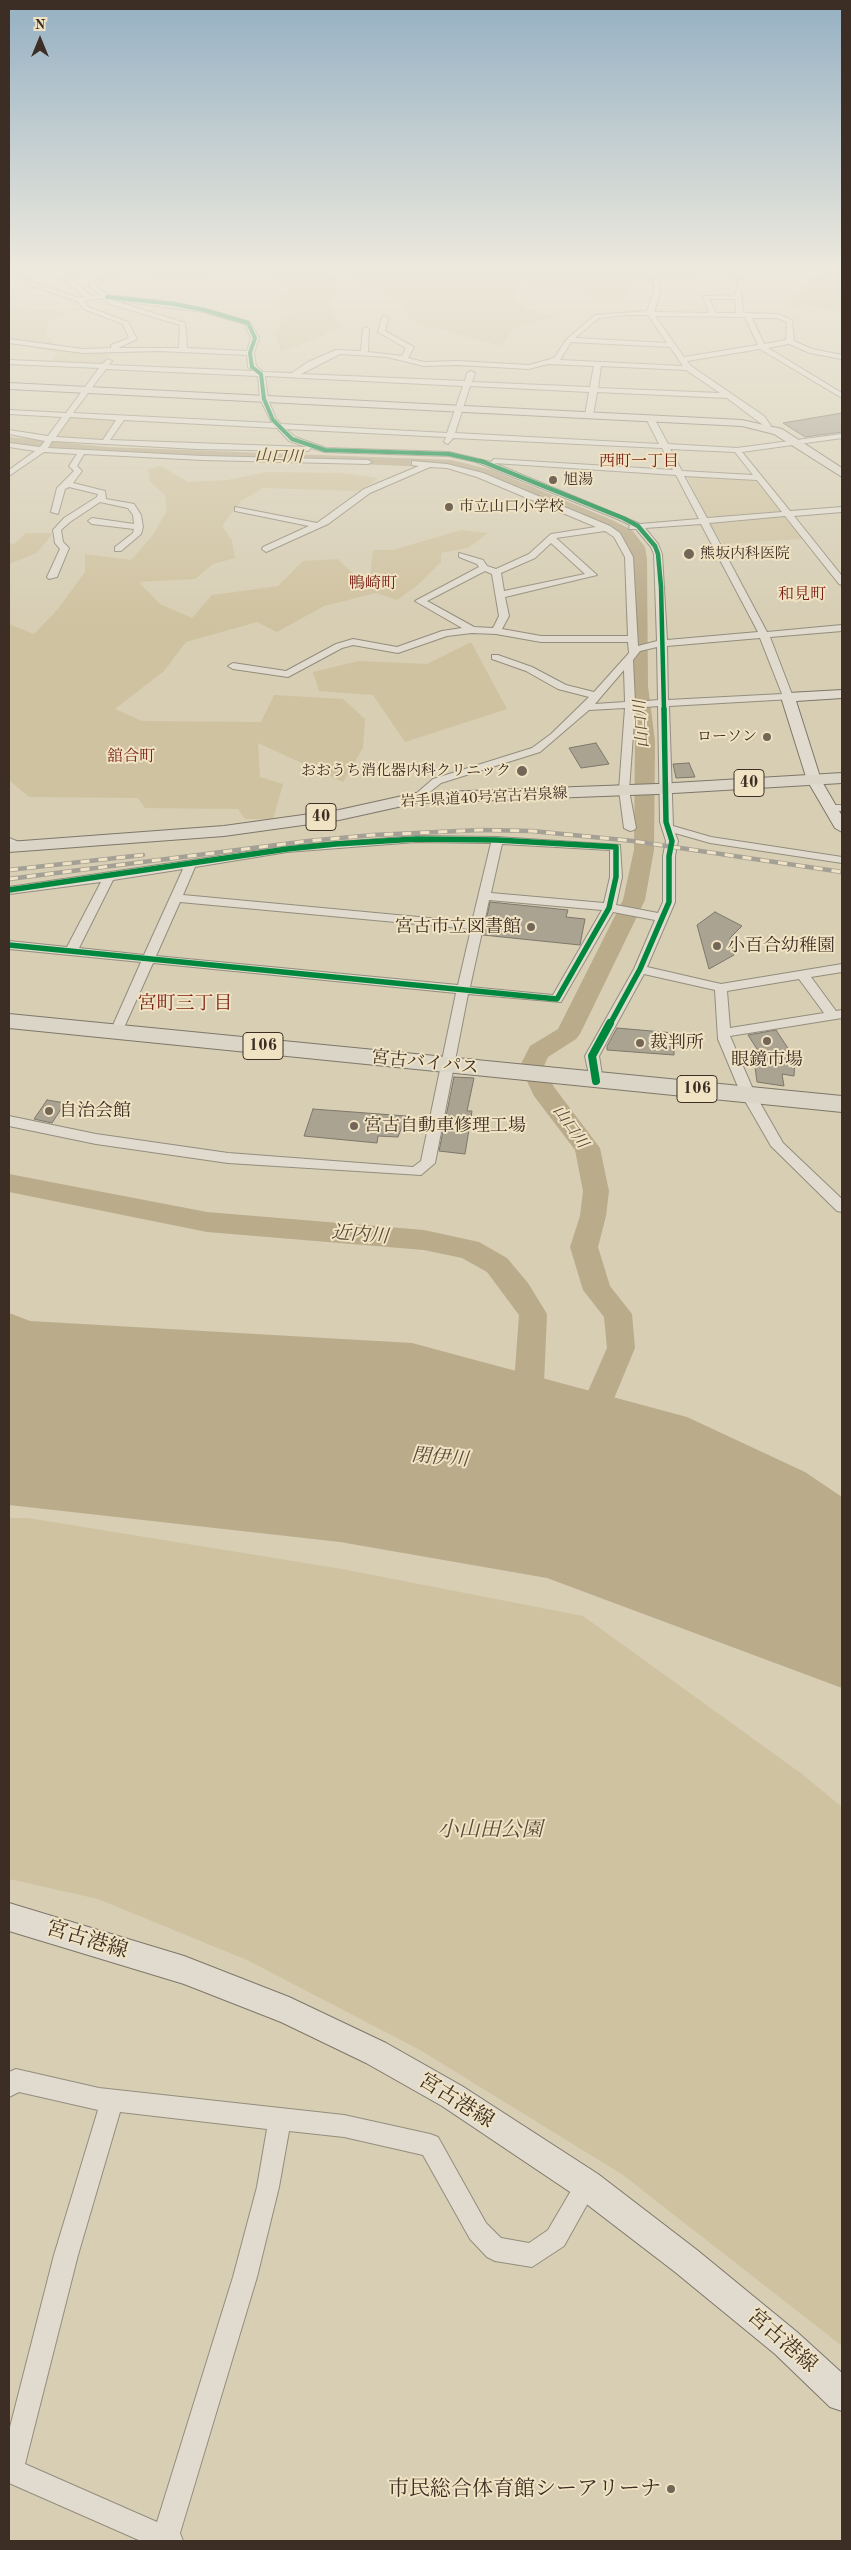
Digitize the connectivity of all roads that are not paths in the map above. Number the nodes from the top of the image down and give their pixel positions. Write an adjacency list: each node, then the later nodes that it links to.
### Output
1 (91, 384): 10 (street)
2 (262, 384): 13 (street)
3 (468, 384): 14 (street)
4 (489, 384): 9 (street)
5 (595, 384): 9 (street)
6 (711, 384): 11 (street)
7 (822, 384): 12 (street)
8 (9, 386): 10 (main road)
9 (594, 389): 11 (street); 17 (street)
10 (86, 390): 13 (main road); 16 (street)
11 (728, 396): 21 (street)
12 (842, 396)
13 (264, 399): 14 (main road); 20 (street)
14 (459, 408): 17 (main road); 23 (street)
15 (9, 412): 16 (street)
16 (68, 415): 18 (street); 25 (street)
17 (589, 415): 19 (main road)
18 (122, 417): 20 (street); 26 (street)
19 (650, 418): 21 (main road); 29 (street)
20 (278, 425): 23 (street); 31 (street)
21 (766, 426): 27 (main road)
22 (9, 432): 25 (street)
23 (451, 434): 29 (street); 34 (street)
24 (842, 436): 27 (street)
25 (50, 439): 26 (street); 30 (street)
26 (105, 442): 31 (street)
27 (799, 443): 32 (street); 40 (main road)
28 (9, 445): 30 (street)
29 (664, 445): 32 (street); 42 (street)
30 (43, 449): 33 (street); 41 (street)
31 (324, 450): 34 (street)
32 (737, 450): 43 (street)
33 (82, 452): 36 (street); 44 (street)
34 (444, 455): 35 (street); 38 (street)
35 (478, 460): 39 (street); 42 (street)
36 (381, 462)
37 (410, 463): 38 (street)
38 (430, 464): 52 (street); 55 (street)
39 (489, 464): 42 (street); 54 (street)
40 (842, 473)
41 (9, 474)
42 (680, 474): 43 (street); 51 (street)
43 (759, 478): 49 (street)
44 (68, 484): 45 (street); 48 (street)
45 (101, 498): 53 (street); 62 (street)
46 (842, 508): 49 (street)
47 (238, 509): 52 (street)
48 (55, 512)
49 (788, 513): 51 (street); 63 (street)
50 (92, 521): 53 (street)
51 (703, 521): 54 (street); 68 (street)
52 (316, 525): 58 (street)
53 (139, 527): 57 (street)
54 (635, 527): 55 (street); 70 (street)
55 (606, 528): 56 (street); 69 (street)
56 (552, 539): 61 (street); 64 (street)
57 (118, 549)
58 (266, 549)
59 (462, 555): 60 (street)
60 (484, 568): 61 (street); 66 (street)
61 (496, 572): 64 (street)
62 (52, 576)
63 (842, 582)
64 (500, 595): 67 (street)
65 (842, 628): 68 (street)
66 (472, 630): 67 (street); 73 (street)
67 (496, 631): 69 (street)
68 (764, 635): 70 (street); 76 (street)
69 (632, 639): 71 (street)
70 (658, 644): 71 (street); 77 (street)
71 (633, 653): 75 (street); 78 (street)
72 (495, 658): 75 (street)
73 (233, 666)
74 (842, 694): 76 (main road)
75 (596, 696): 79 (street)
76 (788, 697): 77 (street); 81 (main road)
77 (660, 704): 78 (street); 82 (street)
78 (632, 705): 79 (street); 83 (street)
79 (586, 707): 84 (street)
80 (842, 778): 81 (main road, 岩手県道40号宮古岩泉線 / 40)
81 (814, 780): 82 (main road, 岩手県道40号宮古岩泉線 / 40); 85 (main road)
82 (662, 789): 83 (main road, 岩手県道40号宮古岩泉線 / 40); 88 (street)
83 (628, 790): 84 (main road, 岩手県道40号宮古岩泉線 / 40); 87 (street)
84 (416, 798): 90 (main road, 岩手県道40号宮古岩泉線 / 40)
85 (836, 808): 86 (main road)
86 (842, 827)
87 (630, 828)
88 (669, 828): 91 (street); 98 (street)
89 (496, 840): 92 (street); 95 (street); 97 (street)
90 (12, 845)
91 (842, 860)
92 (190, 864): 93 (street); 96 (street)
93 (109, 877): 94 (street); 101 (street)
94 (9, 890)
95 (485, 896): 97 (street); 99 (street)
96 (176, 898): 99 (street); 102 (street)
97 (609, 908): 98 (street); 107 (street)
98 (663, 918): 104 (street)
99 (478, 926): 107 (street)
100 (9, 945): 101 (street)
101 (71, 951): 102 (street)
102 (149, 959): 107 (street); 110 (street)
103 (842, 968): 105 (street)
104 (640, 969): 106 (street); 113 (street)
105 (803, 975): 106 (street); 108 (street)
106 (721, 988): 111 (street)
107 (465, 990): 112 (street)
108 (837, 1014): 111 (street)
109 (9, 1021): 110 (highway, 宮古バイパス / 106)
110 (116, 1032): 112 (highway, 宮古バイパス / 106)
111 (724, 1033): 114 (street)
112 (446, 1064): 113 (highway, 宮古バイパス / 106); 116 (street)
113 (596, 1081): 114 (highway, 宮古バイパス / 106)
114 (748, 1094): 115 (highway, 宮古バイパス / 106); 117 (street)
115 (842, 1104)
116 (9, 1121)
117 (842, 1207)
118 (9, 1917): 122 (main road, 宮古港線)
119 (9, 2086): 120 (street)
120 (112, 2100): 121 (street); 124 (street)
121 (280, 2119): 122 (street); 125 (street)
122 (588, 2185): 123 (main road, 宮古港線)
123 (842, 2395)
124 (10, 2470): 125 (street)
125 (168, 2540)

